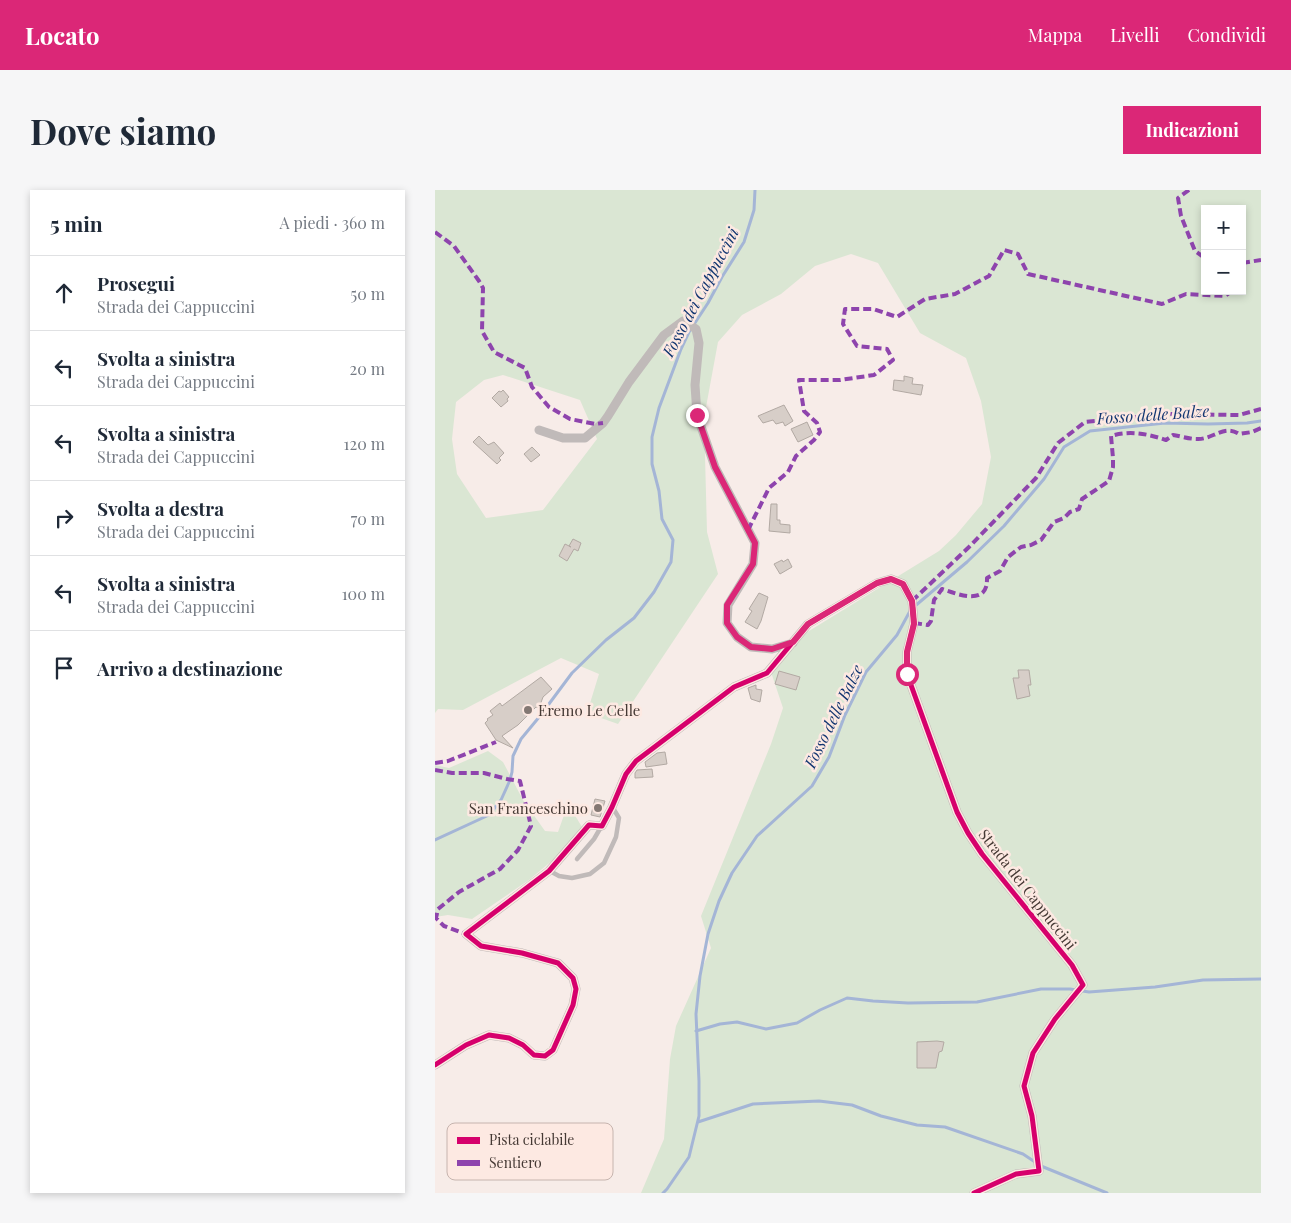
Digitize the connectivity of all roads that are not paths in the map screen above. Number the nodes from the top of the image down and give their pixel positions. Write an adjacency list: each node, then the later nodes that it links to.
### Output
1 (539, 430): 2 (street)
2 (793, 642): 3 (street, Strada dei Cappuccini); 8 (street, Strada dei Cappuccini)
3 (612, 807): 4 (street, Strada dei Cappuccini); 6 (lane)
4 (602, 826): 5 (lane); 6 (street)
5 (577, 859)
6 (549, 870): 7 (street)
7 (435, 1065)
8 (974, 1193)

